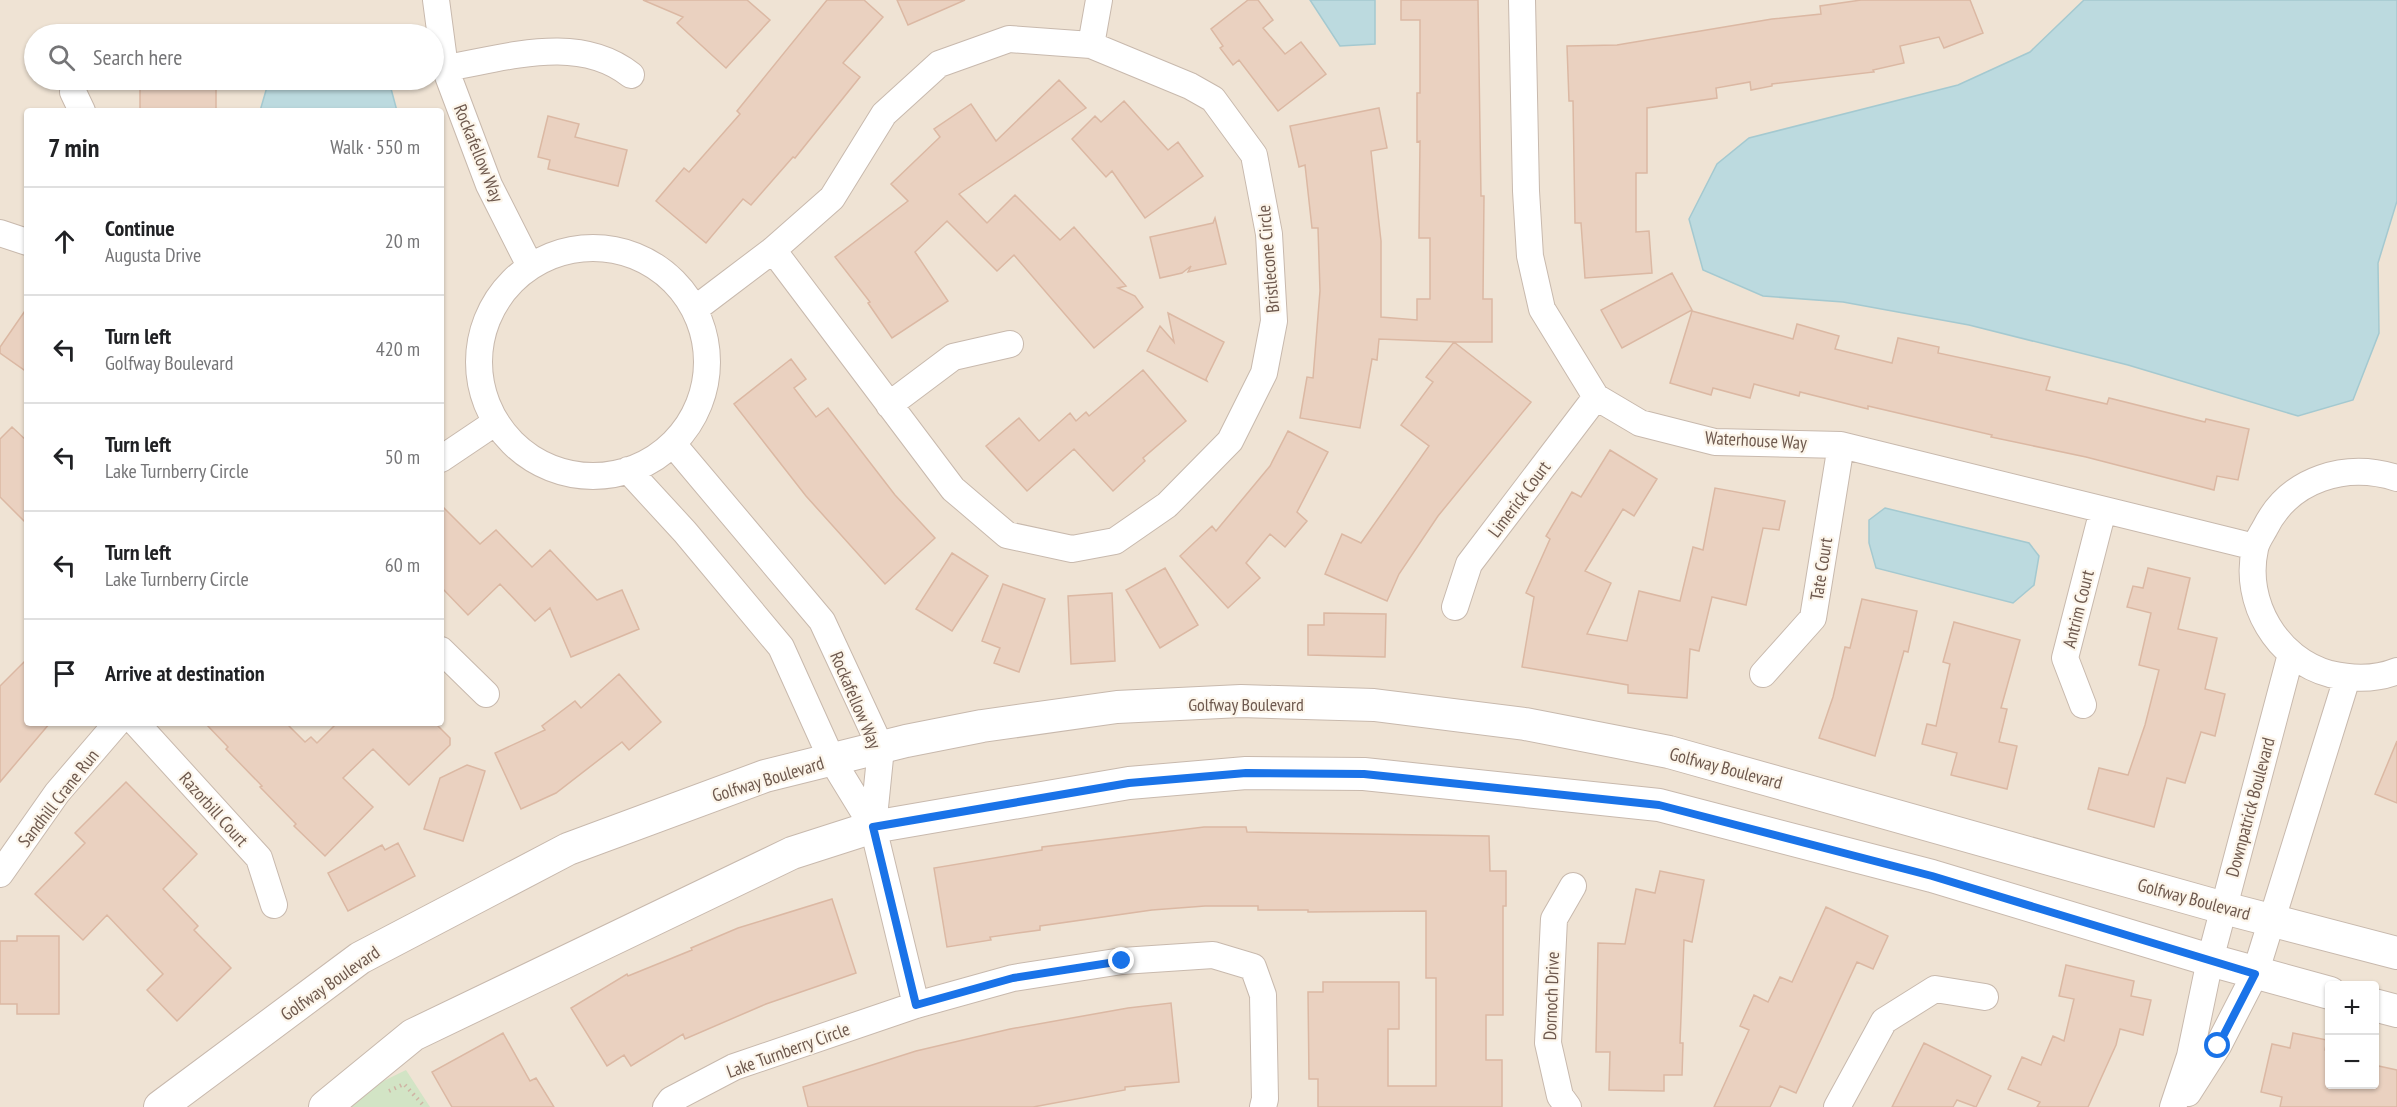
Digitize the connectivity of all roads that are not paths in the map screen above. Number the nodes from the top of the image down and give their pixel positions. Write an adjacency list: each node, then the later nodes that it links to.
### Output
1 (436, 0): 4 (street, Rockafellow Way)
2 (1099, 0): 5 (street)
3 (1522, 0): 15 (street, Waterhouse Way)
4 (440, 24)
5 (1091, 45): 11 (street, Bristlecone Circle); 16 (street, Bristlecone Circle)
6 (444, 54): 7 (street, Rockafellow Way)
7 (446, 68): 8 (street); 12 (street, Rockafellow Way)
8 (631, 75)
9 (0, 233): 10 (street)
10 (24, 241)
11 (773, 250): 13 (street, Bristlecone Circle); 16 (street, Bristlecone Circle)
12 (530, 266): 13 (street); 17 (street)
13 (695, 309): 18 (street)
14 (1010, 344): 16 (street)
15 (1596, 397): 19 (street, Waterhouse Way); 25 (street, Limerick Court)
16 (889, 405)
17 (493, 424): 20 (street); 21 (street)
18 (673, 444): 21 (street); 35 (street, Rockafellow Way)
19 (1841, 444): 23 (street, Waterhouse Way); 29 (street, Tate Court)
20 (444, 457)
21 (628, 470): 36 (street)
22 (2397, 478): 24 (street)
23 (2103, 510): 24 (street, Waterhouse Way); 32 (street, Antrim Court)
24 (2255, 547): 27 (street)
25 (1455, 607)
26 (444, 653): 31 (street)
27 (2290, 654): 30 (street); 41 (street, Downpatrick Boulevard)
28 (2397, 671): 30 (street)
29 (1762, 674)
30 (2347, 678): 42 (street)
31 (486, 694)
32 (2083, 705)
33 (114, 726): 38 (street, Sandhill Crane Run)
34 (139, 726): 40 (street, Razorbill Court)
35 (881, 748): 36 (street, Golfway Boulevard); 37 (street, Rockafellow Way); 41 (street, Golfway Boulevard)
36 (832, 760): 37 (street); 51 (street, Golfway Boulevard)
37 (873, 827): 44 (street); 48 (street); 52 (street)
38 (0, 874)
39 (1573, 886): 55 (street, Dornoch Drive)
40 (274, 905)
41 (2223, 908): 42 (street, Golfway Boulevard); 44 (street, Downpatrick Boulevard)
42 (2271, 920): 43 (street, Golfway Boulevard); 45 (street)
43 (2397, 953)
44 (2210, 960): 45 (street); 57 (street, Downpatrick Boulevard)
45 (2255, 974): 46 (street); 58 (street)
46 (2325, 992)
47 (1985, 997): 56 (street)
48 (916, 1005): 53 (street, Lake Turnberry Circle); 54 (street, Lake Turnberry Circle)
49 (2379, 1006): 50 (street)
50 (2397, 1011)
51 (160, 1107)
52 (325, 1107)
53 (666, 1107)
54 (1263, 1107)
55 (1568, 1107)
56 (1837, 1107)
57 (2173, 1107)
58 (2180, 1107)

